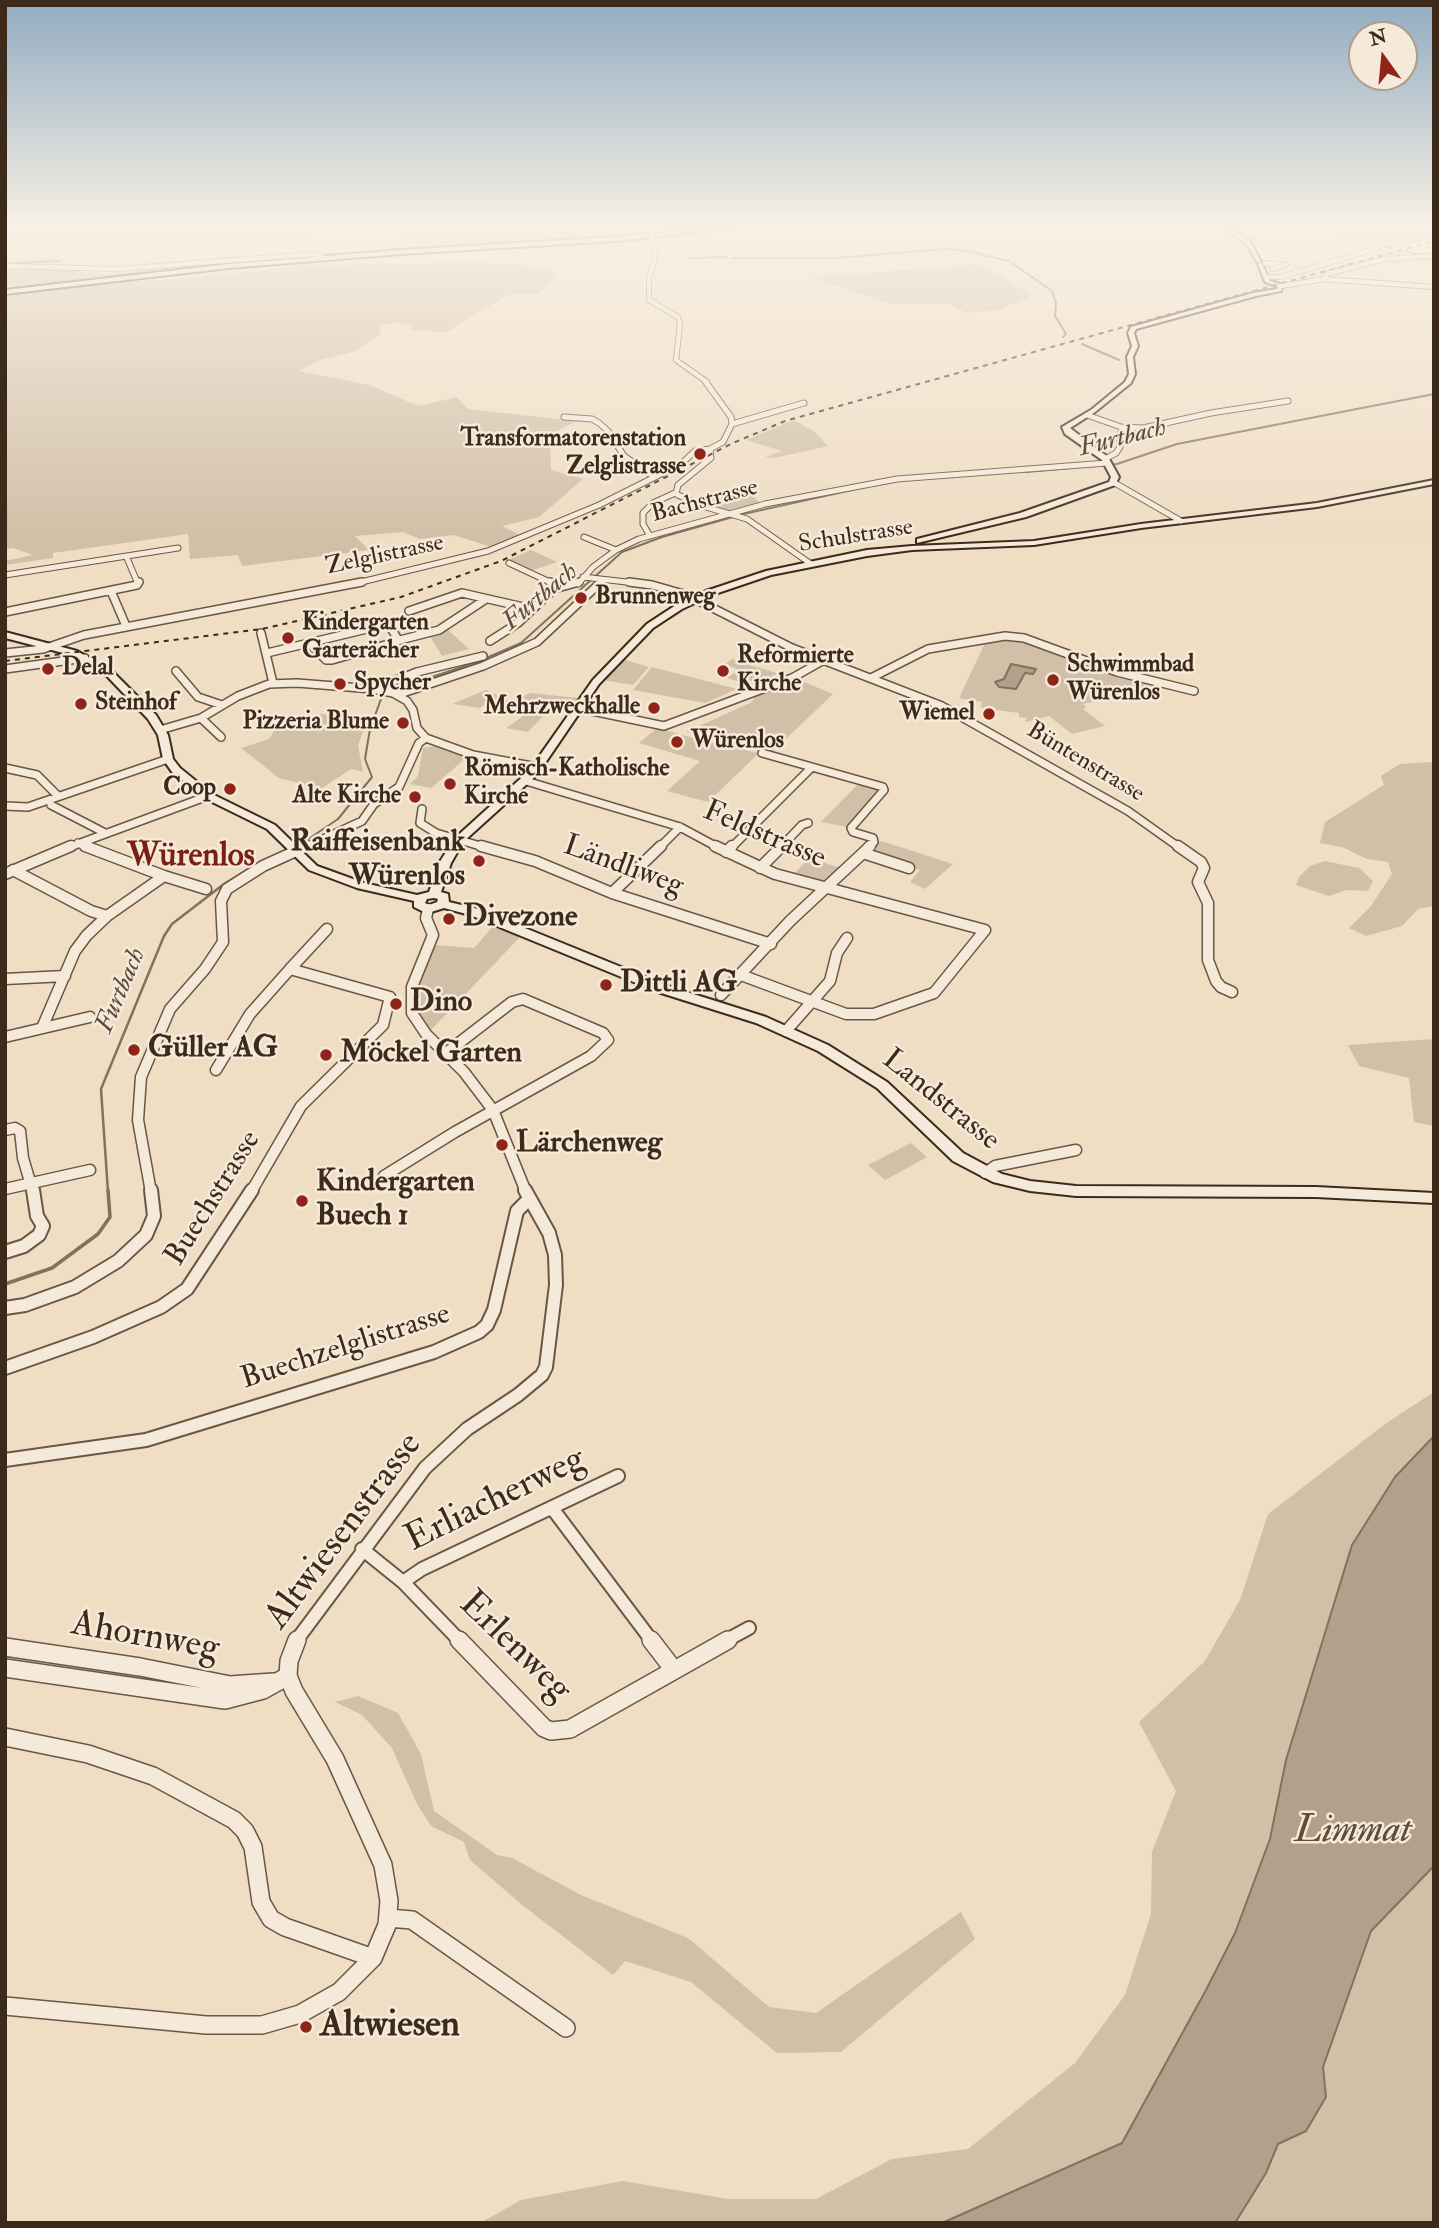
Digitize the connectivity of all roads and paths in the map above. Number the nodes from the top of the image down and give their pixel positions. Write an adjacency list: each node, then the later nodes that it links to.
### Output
1 (679, 331): 7 (street)
2 (1132, 331): 5 (street)
3 (1288, 401): 8 (street)
4 (804, 403): 7 (street)
5 (1087, 415): 8 (street); 10 (street)
6 (564, 417): 11 (street)
7 (732, 424): 9 (street)
8 (1125, 428): 10 (street)
9 (710, 449): 11 (street, Zelglistrasse); 14 (street)
10 (1107, 463): 12 (street); 15 (street, Bachstrasse)
11 (651, 474): 35 (street, Zelglistrasse)
12 (1114, 482): 16 (street); 20 (street)
13 (1434, 482): 16 (street, Schulstrasse)
14 (675, 493): 15 (street); 17 (street)
15 (736, 515): 17 (street, Bachstrasse); 24 (street)
16 (1181, 521): 20 (street, Schulstrasse)
17 (650, 536): 21 (street, Bachstrasse)
18 (584, 537): 21 (street)
19 (178, 548): 22 (street)
20 (894, 549): 24 (street, Schulstrasse)
21 (616, 550): 26 (street, Bachstrasse)
22 (127, 558): 25 (street); 29 (street)
23 (509, 563): 28 (street)
24 (811, 564): 31 (street, Schulstrasse)
25 (5, 575)
26 (585, 577): 27 (street); 28 (street)
27 (601, 580): 31 (street); 47 (street)
28 (558, 586): 32 (street)
29 (111, 591): 34 (street); 35 (street)
30 (486, 599): 32 (street); 33 (street); 38 (street)
31 (695, 599): 46 (street, Büntenstrasse); 56 (street, Schulstrasse)
32 (532, 610): 39 (street)
33 (409, 611)
34 (5, 612)
35 (125, 626): 41 (street, Zelglistrasse)
36 (261, 633): 43 (street)
37 (5, 635): 41 (street)
38 (400, 640): 40 (street); 40 (street)
39 (490, 641)
40 (308, 642): 43 (street)
41 (50, 646): 42 (street, Zelglistrasse); 45 (street)
42 (5, 653)
43 (267, 653): 51 (street)
44 (483, 656): 47 (street)
45 (85, 658): 48 (street); 58 (street)
46 (824, 660): 50 (street, Büntenstrasse); 56 (street)
47 (467, 666): 52 (street); 54 (street)
48 (5, 669)
49 (176, 671): 55 (street)
50 (870, 678): 53 (street); 99 (street, Büntenstrasse)
51 (273, 683): 52 (street); 55 (street)
52 (373, 689): 54 (street)
53 (1194, 691)
54 (392, 693): 60 (street)
55 (222, 705): 57 (street)
56 (578, 708): 63 (street, Schulstrasse)
57 (201, 718): 58 (street); 59 (street)
58 (160, 730): 62 (street)
59 (221, 737)
60 (426, 738): 63 (street); 77 (street)
61 (762, 753): 65 (street)
62 (168, 759): 67 (street); 68 (street)
63 (537, 767): 66 (street, Schulstrasse)
64 (5, 768): 67 (street)
65 (811, 768): 78 (street); 79 (street)
66 (526, 780): 73 (street, Feldstrasse); 75 (street, Schulstrasse)
67 (58, 796): 70 (street)
68 (208, 796): 74 (street); 77 (street)
69 (51, 805): 74 (street)
70 (5, 806)
71 (422, 809): 75 (street, Ländliweg)
72 (808, 823): 80 (street)
73 (680, 827): 78 (street, Feldstrasse); 86 (street)
74 (105, 834): 76 (street)
75 (459, 840): 86 (street, Ländliweg); 87 (street, Schulstrasse)
76 (78, 843): 82 (street); 83 (street)
77 (296, 849): 88 (street); 121 (street)
78 (726, 852): 80 (street, Feldstrasse)
79 (863, 853): 81 (street); 84 (street)
80 (761, 868): 84 (street, Feldstrasse)
81 (909, 868)
82 (9, 872): 91 (street)
83 (164, 876): 85 (street); 91 (street)
84 (823, 888): 94 (street); 103 (street, Feldstrasse)
85 (205, 889)
86 (612, 893): 94 (street, Ländliweg)
87 (434, 894): 88 (street); 89 (street)
88 (419, 899): 90 (street)
89 (443, 904): 90 (street); 106 (street, Landstrasse)
90 (428, 909): 100 (street)
91 (107, 916): 97 (street)
92 (327, 929): 95 (street)
93 (847, 938): 103 (street)
94 (771, 944): 96 (street)
95 (290, 969): 102 (street); 109 (street)
96 (741, 975): 101 (street); 103 (street)
97 (65, 976): 98 (street); 105 (street)
98 (5, 979)
99 (1232, 992)
100 (410, 994): 102 (street); 108 (street)
101 (721, 995)
102 (390, 997): 122 (street, Buechstrasse)
103 (814, 1002): 106 (street)
104 (90, 1017): 105 (street)
105 (42, 1028): 107 (street)
106 (786, 1031): 114 (street, Landstrasse)
107 (5, 1037)
108 (446, 1053): 110 (street); 110 (street)
109 (216, 1070)
110 (493, 1110): 115 (street); 119 (street)
111 (5, 1130): 116 (street)
112 (1076, 1150): 114 (street)
113 (90, 1170): 116 (street)
114 (985, 1173): 118 (street, Landstrasse)
115 (384, 1176)
116 (32, 1183): 117 (street); 120 (street)
117 (5, 1189)
118 (1434, 1198)
119 (529, 1199): 123 (street, Buechzelglistrasse); 126 (street, Altwiesenstrasse)
120 (5, 1252)
121 (5, 1308)
122 (5, 1368)
123 (5, 1460)
124 (618, 1476): 125 (street, Erliacherweg)
125 (552, 1508): 127 (street, Erliacherweg); 131 (street)
126 (362, 1549): 127 (street, Erlenweg); 132 (street, Altwiesenstrasse)
127 (403, 1582): 131 (street, Erlenweg)
128 (749, 1628): 131 (street, Erlenweg)
129 (5, 1647): 132 (street, Ahornweg)
130 (5, 1668): 132 (street)
131 (674, 1670)
132 (281, 1679): 134 (street, Altwiesenstrasse)
133 (5, 1737): 135 (street)
134 (388, 1918): 135 (street, Altwiesenstrasse); 137 (street)
135 (373, 1958): 136 (street, Altwiesenstrasse)
136 (5, 2006)
137 (566, 2028)

